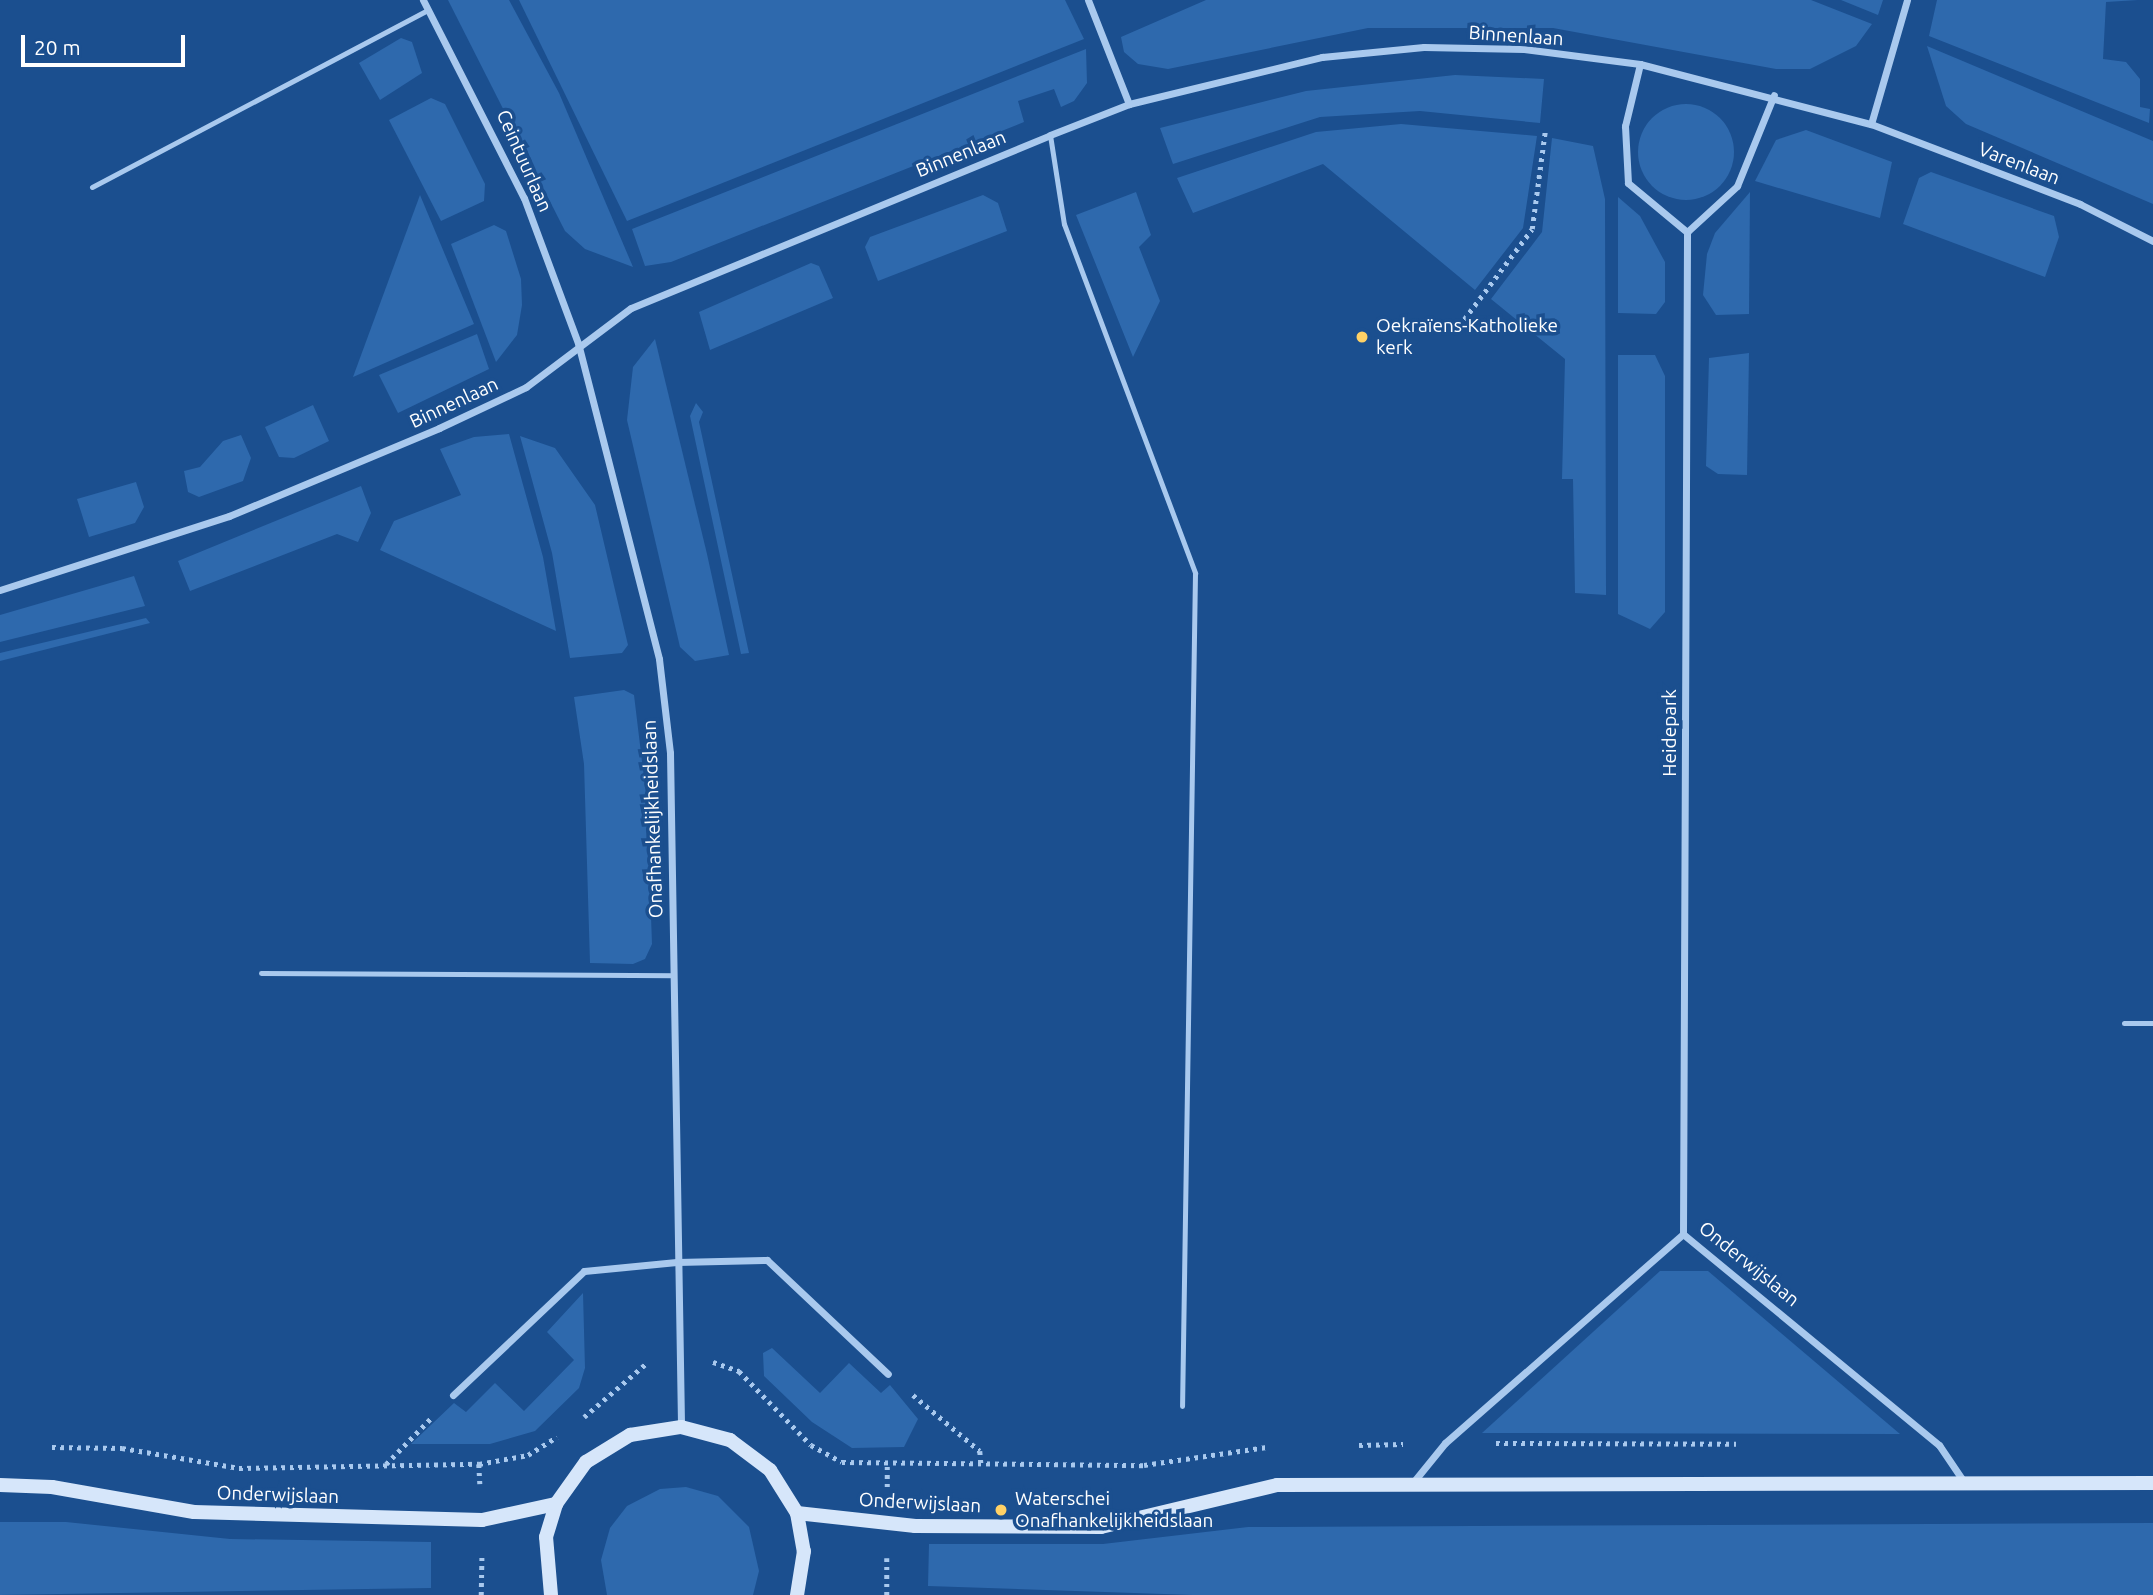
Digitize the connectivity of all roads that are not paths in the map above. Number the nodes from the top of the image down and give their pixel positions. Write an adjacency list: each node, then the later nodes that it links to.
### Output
1 (423, 0): 4 (street, Ceintuurlaan)
2 (1088, 0): 7 (street)
3 (1907, 0): 8 (street)
4 (428, 10): 10 (lane); 13 (street, Ceintuurlaan)
5 (1640, 64): 6 (street, Binnenlaan); 7 (street, Binnenlaan); 11 (street)
6 (1774, 95): 8 (street, Binnenlaan); 11 (street)
7 (1129, 104): 9 (street, Binnenlaan)
8 (1871, 124): 12 (street, Varenlaan)
9 (1049, 135): 13 (street, Binnenlaan); 23 (lane)
10 (93, 187)
11 (1686, 232): 19 (street, Heidepark)
12 (2153, 241)
13 (578, 343): 14 (street, Binnenlaan); 16 (street, Onafhankelijkheidslaan)
14 (0, 590)
15 (261, 973): 16 (lane)
16 (674, 975): 20 (street, Onafhankelijkheidslaan)
17 (2124, 1023): 18 (lane)
18 (2153, 1023)
19 (1683, 1234): 25 (street, Onderwijslaan); 28 (street, Onderwijslaan)
20 (677, 1262): 21 (street); 22 (street); 24 (street, Onafhankelijkheidslaan)
21 (888, 1374)
22 (453, 1395)
23 (1182, 1406)
24 (681, 1427): 29 (main road); 30 (main road)
25 (1415, 1480): 28 (main road, Onderwijslaan); 30 (main road, Onderwijslaan)
26 (2153, 1483): 28 (main road, Onderwijslaan)
27 (0, 1485): 29 (main road, Onderwijslaan)
28 (1966, 1485)
29 (556, 1504): 31 (main road)
30 (797, 1513): 32 (main road)
31 (551, 1595)
32 (797, 1595)

